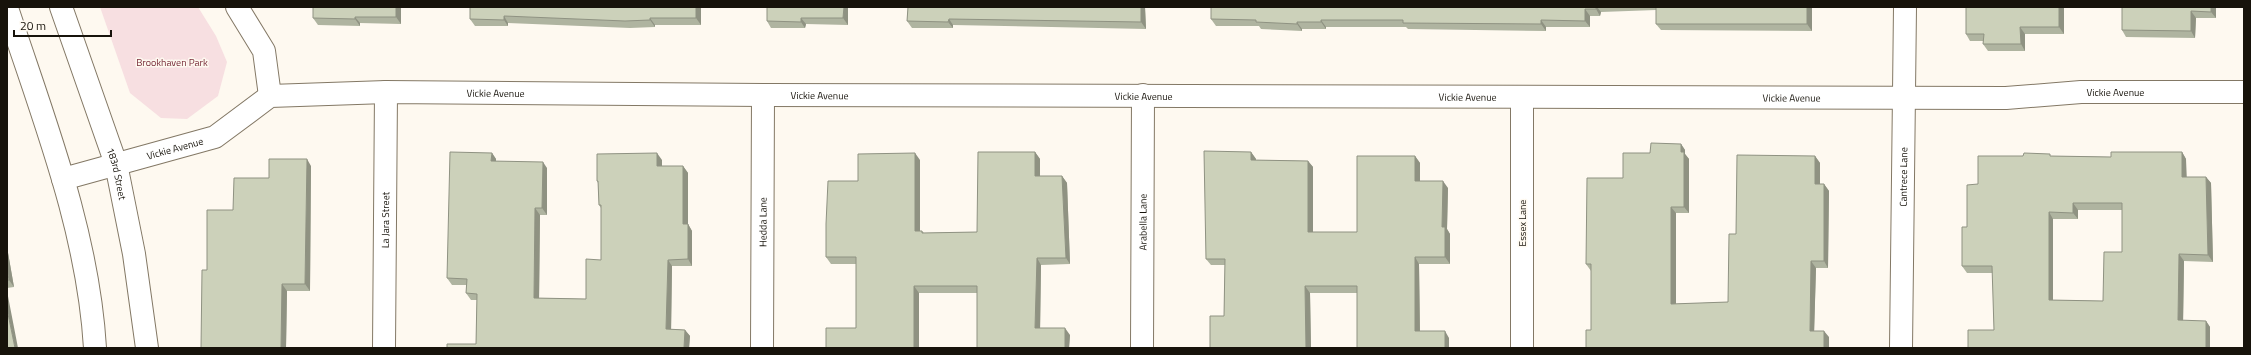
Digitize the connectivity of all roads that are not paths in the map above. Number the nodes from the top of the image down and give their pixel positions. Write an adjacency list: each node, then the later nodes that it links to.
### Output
1 (60, 7): 12 (street, 183rd Street)
2 (237, 7): 9 (street)
3 (1905, 7): 11 (street, Cantrece Lane)
4 (7, 8): 13 (street)
5 (386, 92): 7 (street, Vickie Avenue); 9 (street, Vickie Avenue); 16 (street, La Jara Street)
6 (2244, 92): 11 (street, Vickie Avenue)
7 (763, 95): 8 (street, Vickie Avenue); 17 (street, Hedda Lane)
8 (1144, 95): 10 (street, Vickie Avenue); 18 (street, Arabella Lane)
9 (270, 96): 12 (street, Vickie Avenue)
10 (1522, 98): 11 (street, Vickie Avenue); 19 (street, Essex Lane)
11 (1904, 98): 20 (street, Cantrece Lane)
12 (116, 164): 13 (street, Vickie Avenue); 15 (street, 183rd Street)
13 (63, 179): 14 (street)
14 (95, 348)
15 (147, 348)
16 (384, 348)
17 (762, 348)
18 (1142, 348)
19 (1522, 348)
20 (1901, 348)

